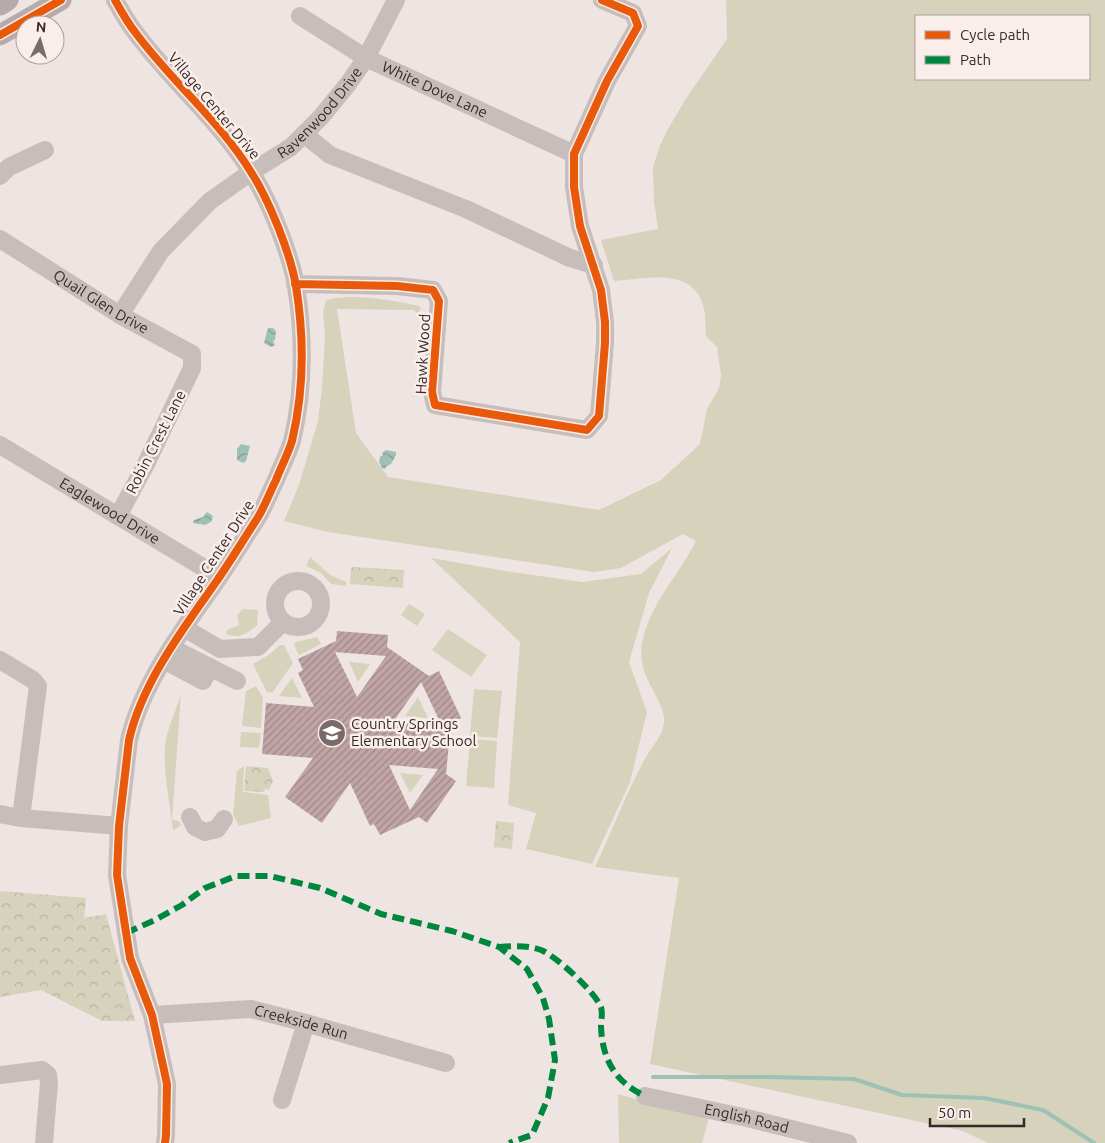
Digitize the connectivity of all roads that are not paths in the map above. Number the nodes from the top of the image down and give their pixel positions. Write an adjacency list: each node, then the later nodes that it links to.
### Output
1 (8, 0): 6 (main road)
2 (61, 0): 8 (main road)
3 (115, 0): 13 (street, Village Center Drive)
4 (396, 0): 9 (street, Ravenwood Drive)
5 (602, 0): 12 (street)
6 (0, 4)
7 (300, 16): 9 (street, White Dove Lane)
8 (0, 35)
9 (366, 58): 10 (street, Ravenwood Drive); 12 (street, White Dove Lane)
10 (304, 134): 13 (street, Ravenwood Drive); 16 (street)
11 (45, 150): 14 (street)
12 (574, 154): 16 (street)
13 (251, 172): 17 (street, Village Center Drive); 18 (street, Ravenwood Drive)
14 (0, 176)
15 (0, 239): 18 (street, Quail Glen Drive)
16 (594, 265): 17 (street, Hawk Wood)
17 (295, 284): 22 (street, Village Center Drive)
18 (120, 315): 19 (street, Quail Glen Drive)
19 (192, 368): 21 (street, Robin Crest Lane)
20 (0, 445): 21 (street, Eaglewood Drive)
21 (118, 516): 22 (street, Eaglewood Drive)
22 (219, 578): 24 (street, Village Center Drive)
23 (281, 620): 24 (street)
24 (186, 626): 25 (street, Village Center Drive)
25 (168, 654): 27 (street); 32 (street, Village Center Drive)
26 (0, 660): 30 (street)
27 (237, 681)
28 (0, 814): 30 (street)
29 (190, 817): 31 (street)
30 (21, 818): 32 (street)
31 (224, 819)
32 (119, 826): 33 (street, Village Center Drive)
33 (152, 1015): 34 (street, Creekside Run); 40 (street, Village Center Drive)
34 (306, 1023): 35 (street, Creekside Run); 38 (street)
35 (446, 1063)
36 (0, 1075): 39 (street)
37 (645, 1096): 41 (street, English Road)
38 (282, 1100)
39 (44, 1143)
40 (165, 1143)
41 (848, 1143)

